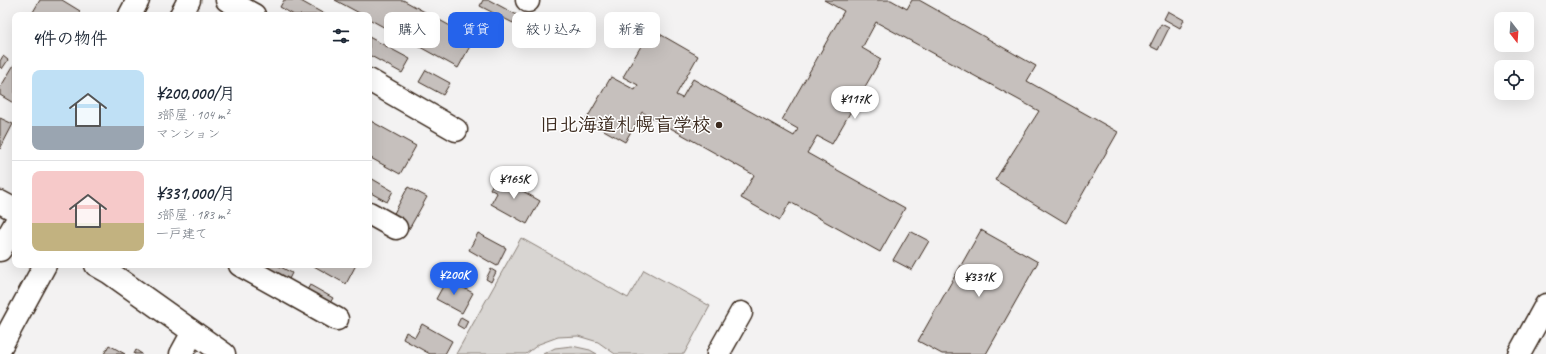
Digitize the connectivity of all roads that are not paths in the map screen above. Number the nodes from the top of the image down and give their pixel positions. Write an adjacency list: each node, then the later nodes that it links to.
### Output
1 (138, 0): 4 (street)
2 (189, 0): 5 (street)
3 (227, 0): 6 (street)
4 (132, 12)
5 (183, 12)
6 (249, 12)
7 (372, 82): 8 (street)
8 (456, 130)
9 (0, 202): 10 (street)
10 (12, 208)
11 (372, 215): 12 (street)
12 (396, 228)
13 (12, 229): 14 (street)
14 (0, 250)
15 (43, 268): 22 (street)
16 (101, 268): 21 (street)
17 (245, 268): 20 (street)
18 (1546, 305): 26 (street)
19 (741, 313): 25 (street)
20 (337, 319)
21 (193, 332): 23 (street); 24 (street)
22 (0, 348)
23 (181, 354)
24 (224, 354)
25 (718, 354)
26 (1519, 354)

